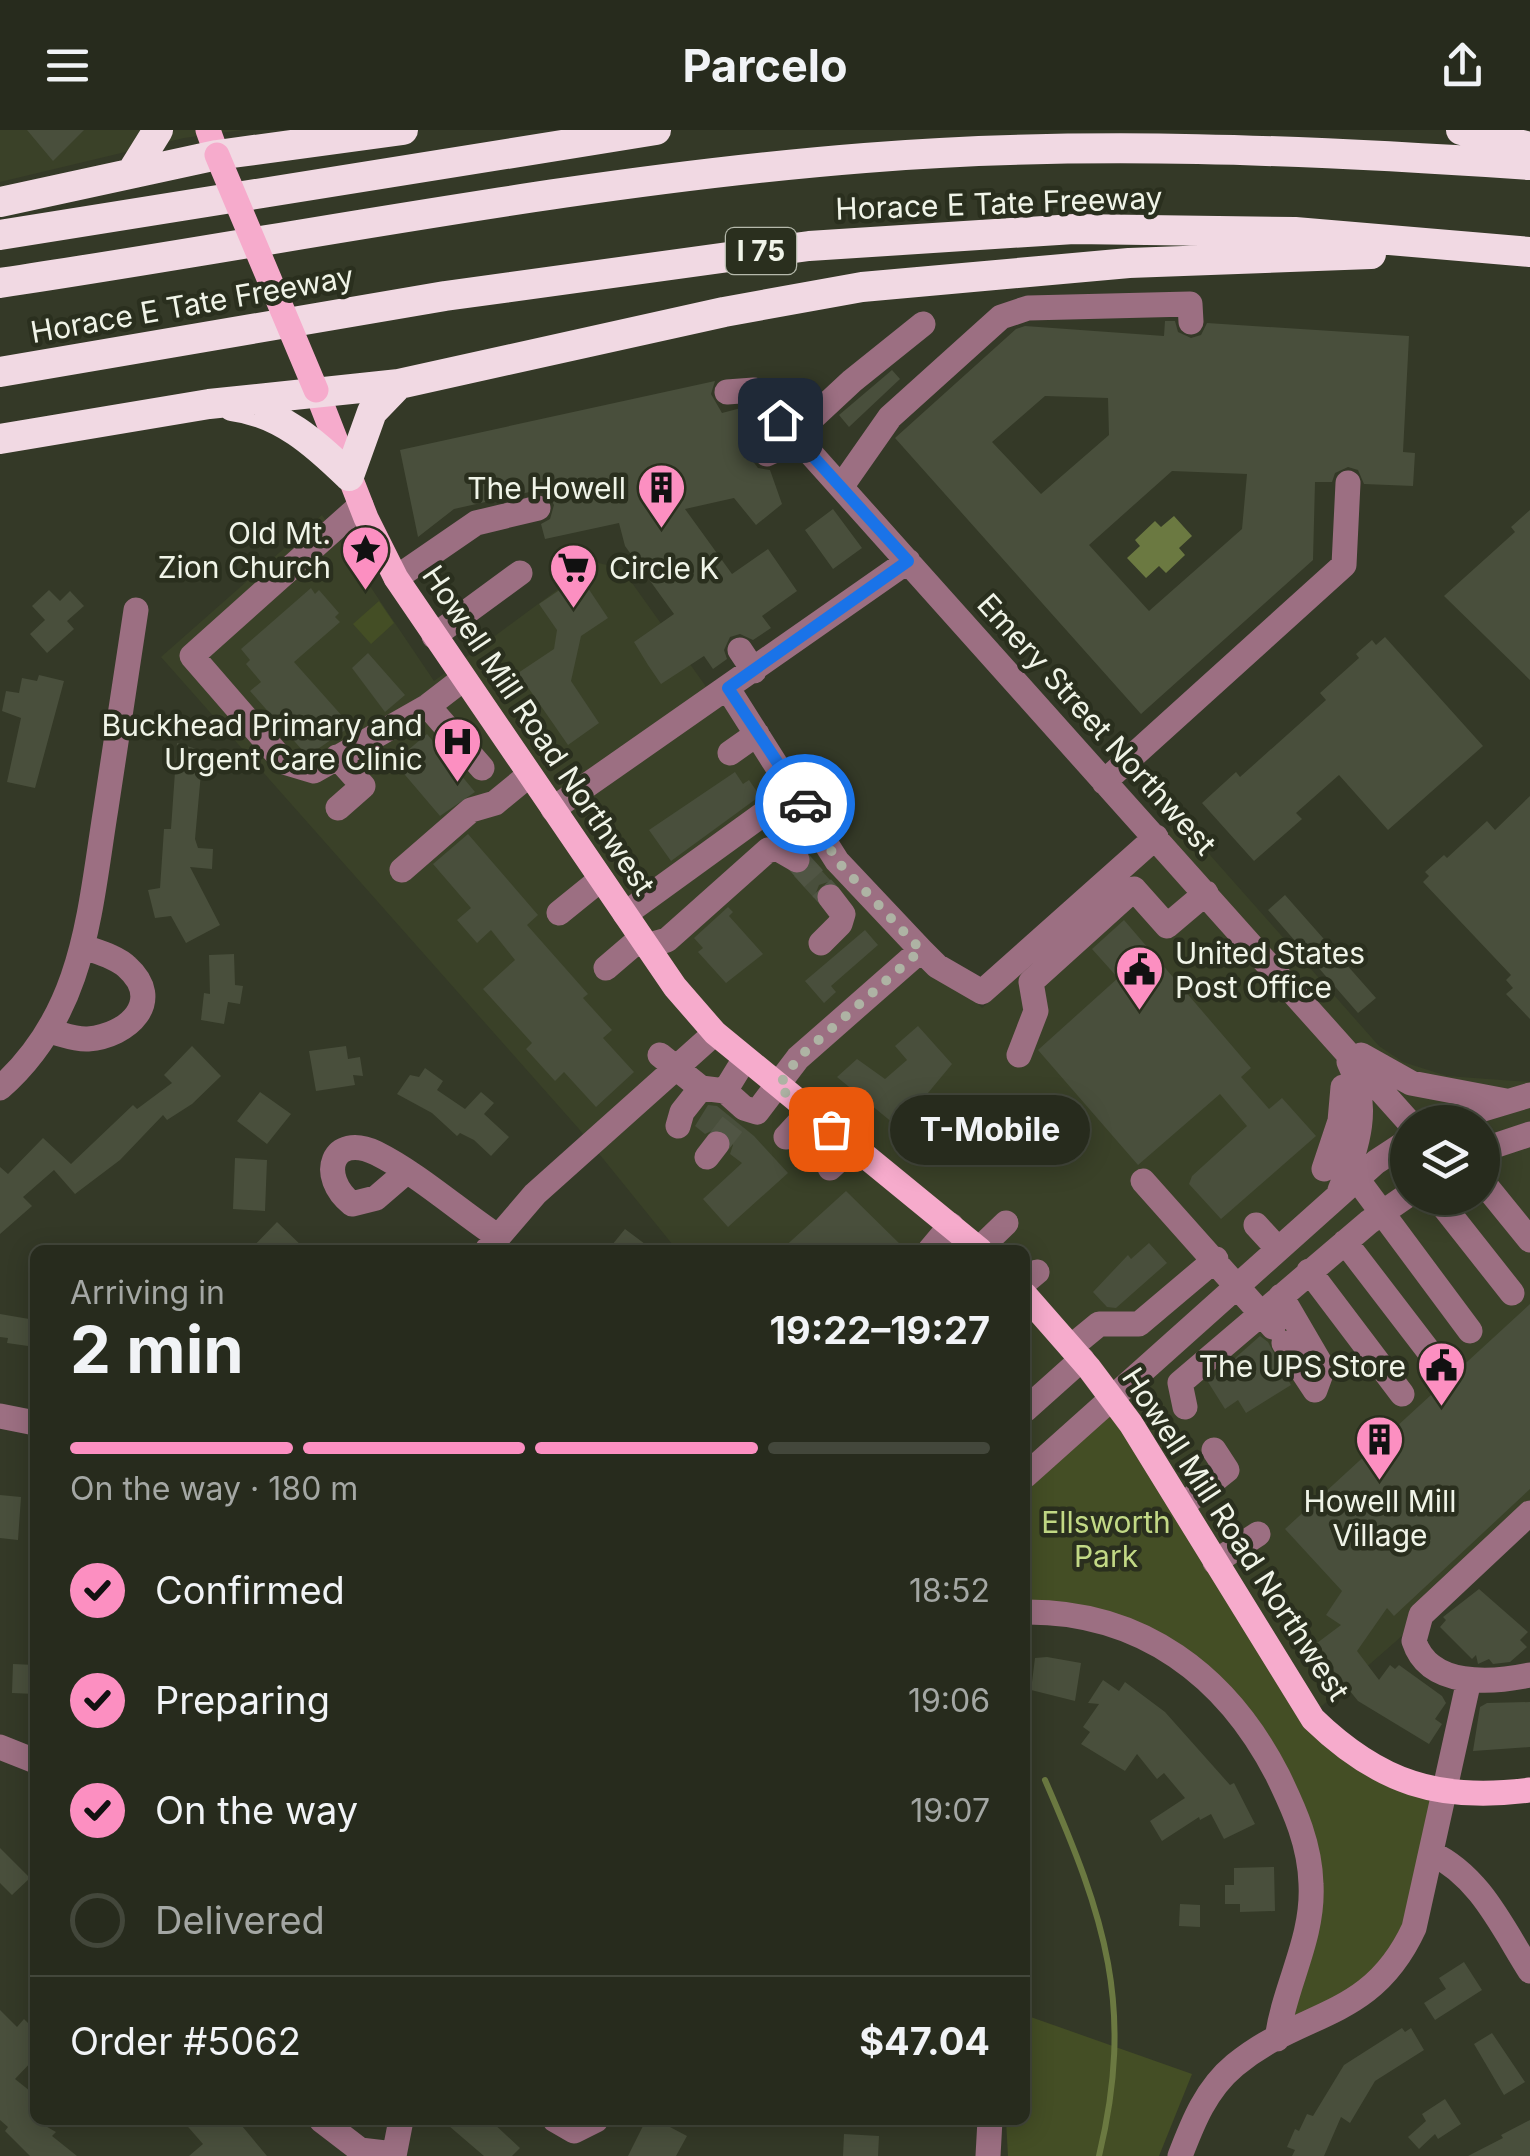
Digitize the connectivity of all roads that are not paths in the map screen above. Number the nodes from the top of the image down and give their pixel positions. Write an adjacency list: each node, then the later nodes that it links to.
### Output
1 (158, 130): 8 (highway)
2 (404, 130): 5 (highway)
3 (656, 130): 10 (highway)
4 (1461, 130): 6 (highway)
5 (212, 142): 8 (highway); 17 (main road, Howell Mill Road Northwest, bridge)
6 (1530, 147)
7 (1530, 165): 12 (highway, Horace E Tate Freeway)
8 (132, 172): 9 (highway)
9 (0, 202)
10 (0, 236)
11 (1518, 251): 15 (highway, Horace E Tate Freeway / I 75); 16 (highway)
12 (0, 283)
13 (1191, 322): 24 (street)
14 (922, 324): 20 (street)
15 (0, 372)
16 (399, 384): 17 (highway); 25 (highway)
17 (316, 390): 19 (highway); 25 (main road, Howell Mill Road Northwest)
18 (727, 392): 20 (street, Emery Street Northwest)
19 (209, 404): 21 (highway); 25 (highway)
20 (794, 436): 22 (street); 24 (street, Emery Street Northwest)
21 (0, 439)
22 (767, 454)
23 (1348, 483): 40 (street)
24 (841, 487): 27 (street, Emery Street Northwest)
25 (355, 491): 29 (main road, Howell Mill Road Northwest); 37 (street)
26 (538, 508): 29 (street)
27 (908, 561): 33 (street); 40 (street, Emery Street Northwest)
28 (520, 572): 31 (street)
29 (396, 578): 31 (main road, Howell Mill Road Northwest)
30 (136, 610): 53 (street)
31 (434, 636): 32 (main road, Howell Mill Road Northwest)
32 (463, 678): 34 (street); 39 (main road, Howell Mill Road Northwest)
33 (728, 688): 35 (street); 43 (street)
34 (428, 706): 37 (street); 38 (street)
35 (756, 734): 36 (street); 41 (street)
36 (730, 752)
37 (338, 757): 42 (street)
38 (482, 768)
39 (530, 775): 43 (main road, Howell Mill Road Northwest); 46 (street)
40 (1104, 782): 44 (street, Emery Street Northwest)
41 (796, 791): 51 (street); 54 (street)
42 (338, 808)
43 (553, 809): 47 (main road, Howell Mill Road Northwest)
44 (1156, 837): 48 (street, Emery Street Northwest); 54 (street)
45 (797, 860): 55 (street)
46 (402, 870)
47 (601, 879): 50 (street); 51 (main road, Howell Mill Road Northwest)
48 (1206, 893): 59 (street, Emery Street Northwest); 60 (street)
49 (830, 897): 52 (street)
50 (559, 914)
51 (625, 914): 55 (main road, Howell Mill Road Northwest)
52 (820, 943)
53 (84, 947): 57 (street); 57 (street)
54 (921, 950): 64 (street)
55 (649, 957): 56 (street); 58 (main road, Howell Mill Road Northwest)
56 (606, 968)
57 (50, 1030): 65 (street)
58 (715, 1034): 61 (main road, Howell Mill Road Northwest); 62 (street)
59 (1334, 1036): 63 (street); 67 (street); 68 (street, Emery Street Northwest)
60 (1019, 1054)
61 (744, 1060): 64 (main road, Howell Mill Road Northwest); 66 (street)
62 (667, 1063): 66 (street); 90 (street)
63 (1360, 1085): 77 (street); 80 (street)
64 (778, 1087): 66 (street); 69 (main road, Howell Mill Road Northwest)
65 (0, 1088)
66 (713, 1089): 70 (street)
67 (1518, 1098)
68 (1394, 1105)
69 (808, 1112): 71 (street); 73 (main road, Howell Mill Road Northwest)
70 (678, 1126)
71 (786, 1136)
72 (1525, 1142): 74 (street)
73 (853, 1147): 76 (street); 87 (main road, Howell Mill Road Northwest)
74 (1500, 1147)
75 (1390, 1155): 80 (street)
76 (830, 1168)
77 (1324, 1169)
78 (405, 1173): 90 (street)
79 (1144, 1180): 95 (street)
80 (1347, 1188): 83 (street); 94 (street)
81 (1500, 1203): 88 (street)
82 (1390, 1207): 83 (street)
83 (1382, 1213): 89 (street); 102 (street)
84 (1450, 1215): 98 (street)
85 (1006, 1223): 93 (street)
86 (1256, 1225): 94 (street)
87 (950, 1226): 91 (street); 92 (main road, Howell Mill Road Northwest)
88 (1530, 1240)
89 (1345, 1242): 96 (street); 105 (street)
90 (492, 1243)
91 (934, 1245)
92 (974, 1245)
93 (983, 1245)
94 (1278, 1249): 97 (street)
95 (1216, 1259): 97 (street); 104 (street)
96 (1309, 1272): 101 (street); 106 (street)
97 (1239, 1284): 100 (street); 101 (street)
98 (1512, 1293)
99 (1030, 1301): 104 (main road, Howell Mill Road Northwest)
100 (1212, 1307): 103 (street); 107 (street)
101 (1275, 1320): 101 (street); 103 (street)
102 (1470, 1331)
103 (1234, 1334): 109 (street)
104 (1077, 1353): 107 (main road, Howell Mill Road Northwest); 108 (street)
105 (1436, 1362)
106 (1402, 1394)
107 (1111, 1396): 113 (street); 114 (main road, Howell Mill Road Northwest)
108 (1030, 1405)
109 (1186, 1406)
110 (0, 1416): 111 (street)
111 (30, 1421)
112 (1214, 1450): 114 (street)
113 (1030, 1471)
114 (1182, 1506): 117 (main road, Howell Mill Road Northwest)
115 (1530, 1513): 120 (street)
116 (1258, 1534): 117 (street)
117 (1215, 1562): 124 (main road, Howell Mill Road Northwest)
118 (1030, 1613): 127 (street)
119 (1530, 1675): 120 (street)
120 (1470, 1680): 124 (street)
121 (0, 1747): 122 (street)
122 (30, 1759)
123 (1530, 1790): 124 (main road, Howell Mill Road Northwest)
124 (1444, 1793): 125 (street)
125 (1431, 1853): 126 (street); 127 (street)
126 (1530, 1971)
127 (1277, 2039): 133 (street)
128 (328, 2125): 131 (street)
129 (400, 2125): 131 (street)
130 (990, 2125): 132 (street)
131 (394, 2155)
132 (988, 2156)
133 (1180, 2156)

